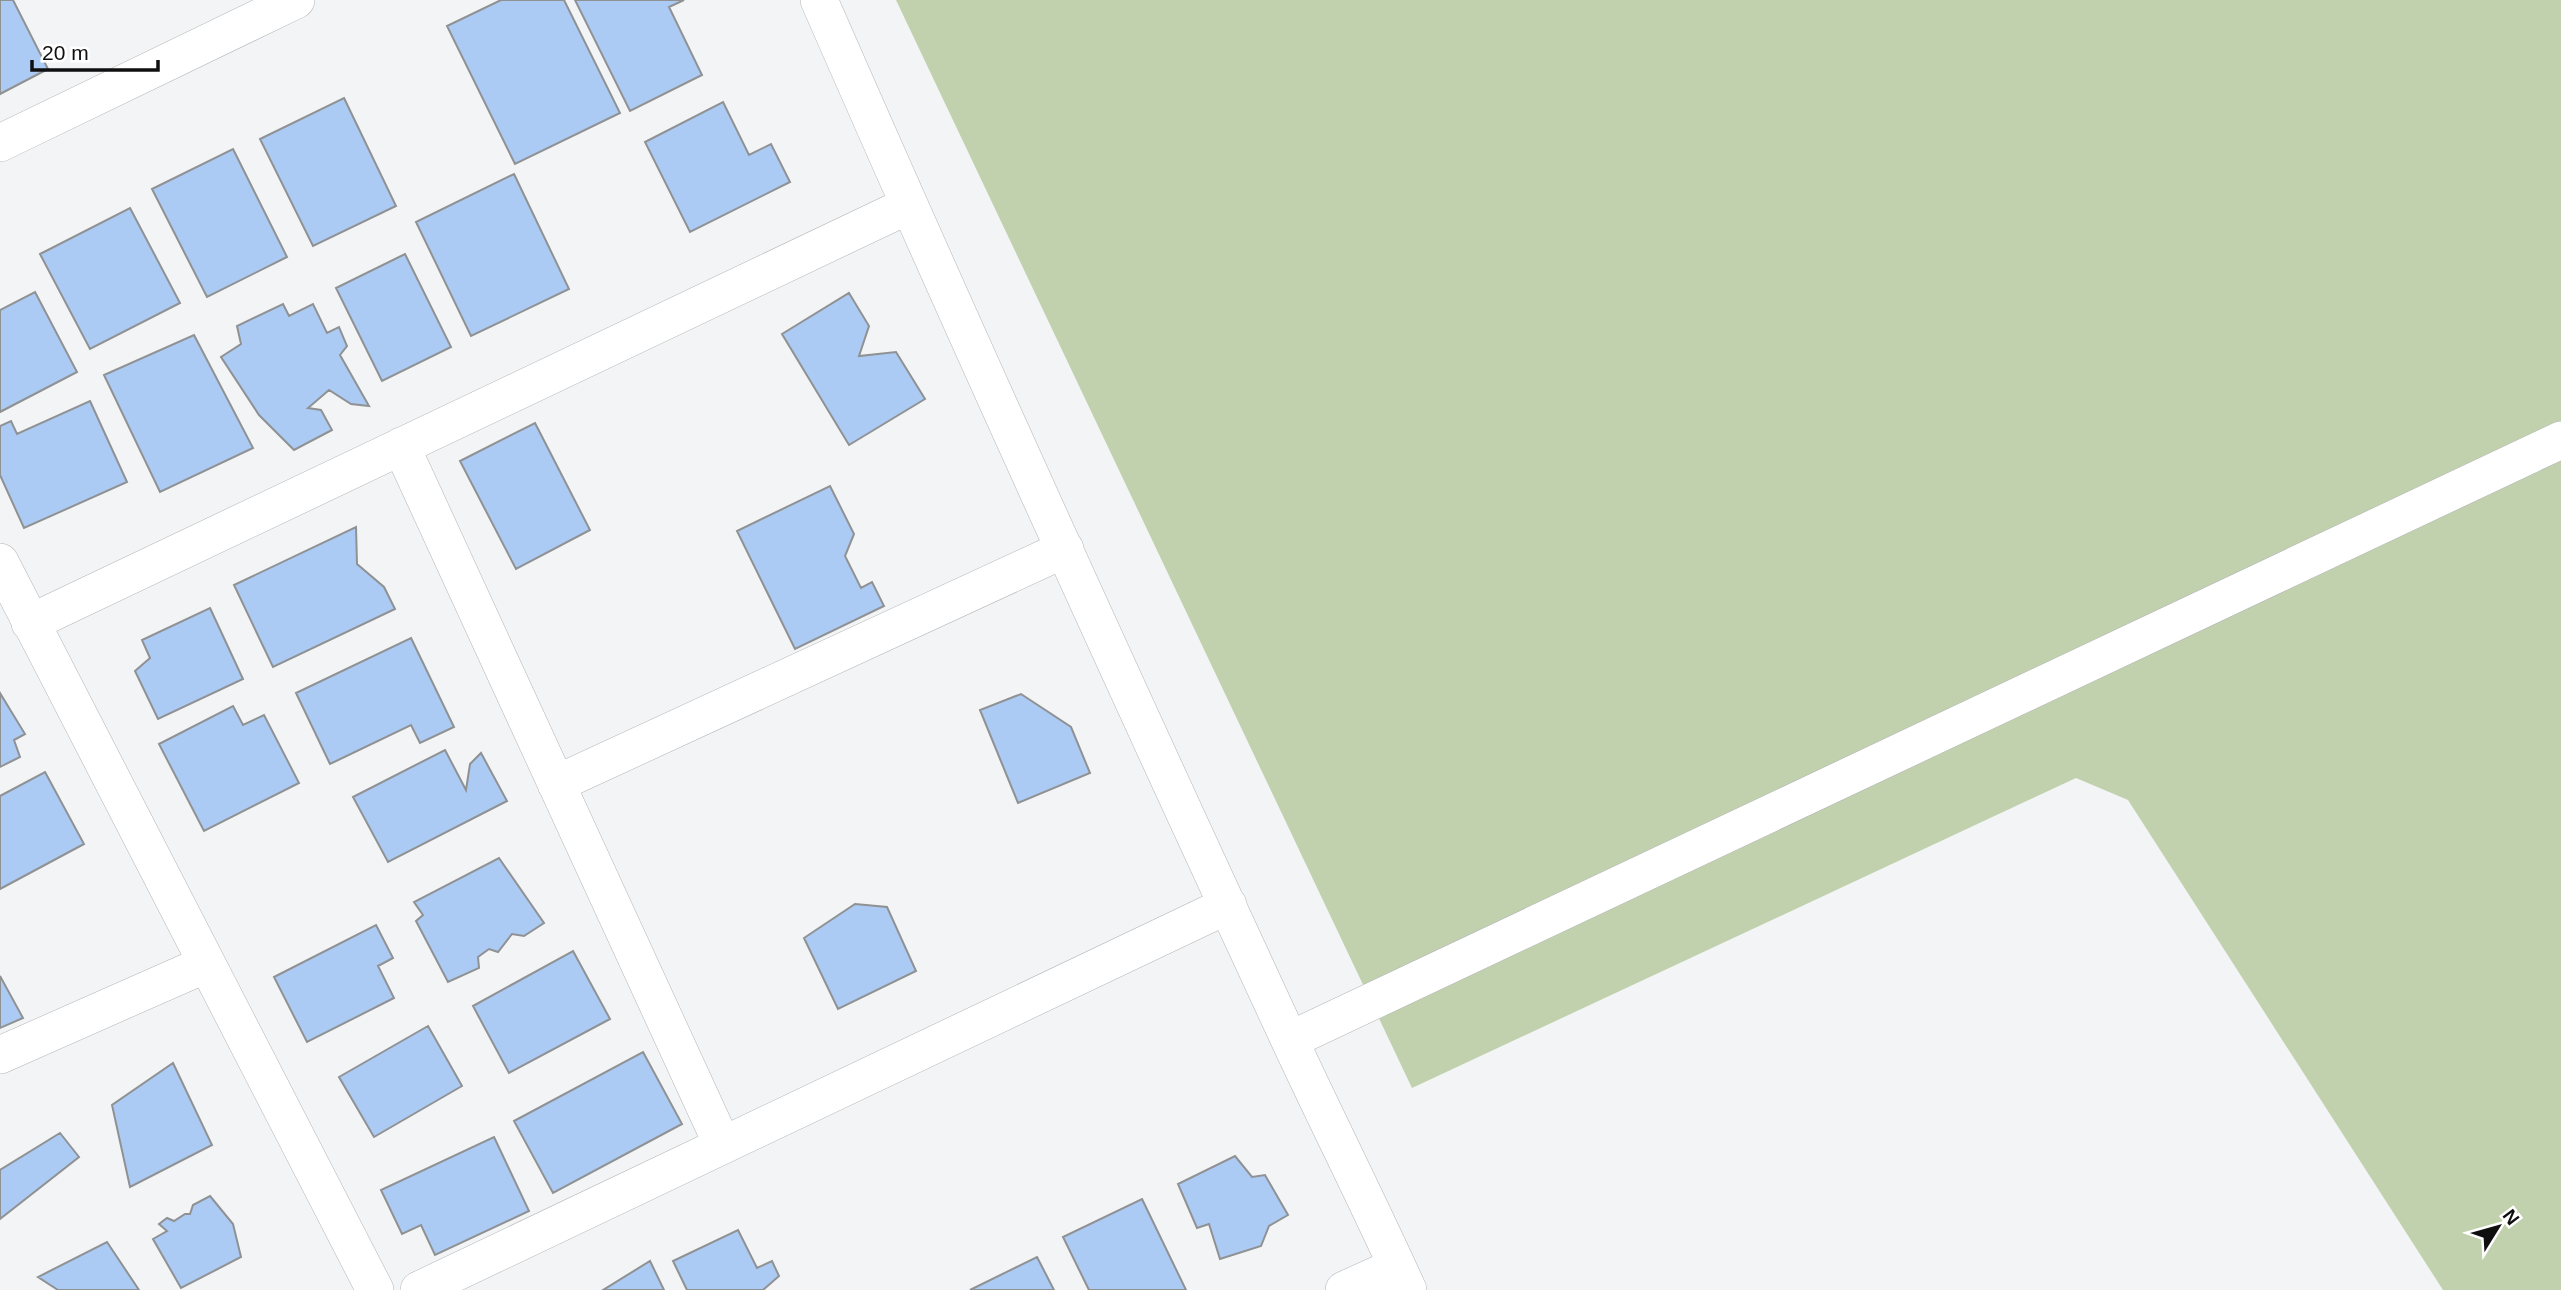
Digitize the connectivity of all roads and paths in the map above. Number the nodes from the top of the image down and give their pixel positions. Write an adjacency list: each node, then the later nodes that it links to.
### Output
1 (296, 0): 3 (street)
2 (819, 0): 4 (street)
3 (0, 143)
4 (909, 205): 6 (street); 7 (street)
5 (2561, 440): 13 (street)
6 (401, 446): 9 (street); 10 (street)
7 (1065, 549): 10 (street); 11 (street)
8 (0, 562): 9 (street)
9 (30, 623): 12 (street)
10 (556, 784): 15 (street)
11 (1228, 905): 13 (street); 15 (street)
12 (206, 964): 14 (street); 17 (street)
13 (1290, 1040): 16 (street)
14 (0, 1055)
15 (722, 1144): 18 (street)
16 (1403, 1278): 19 (street)
17 (375, 1290)
18 (419, 1290)
19 (1344, 1290)

